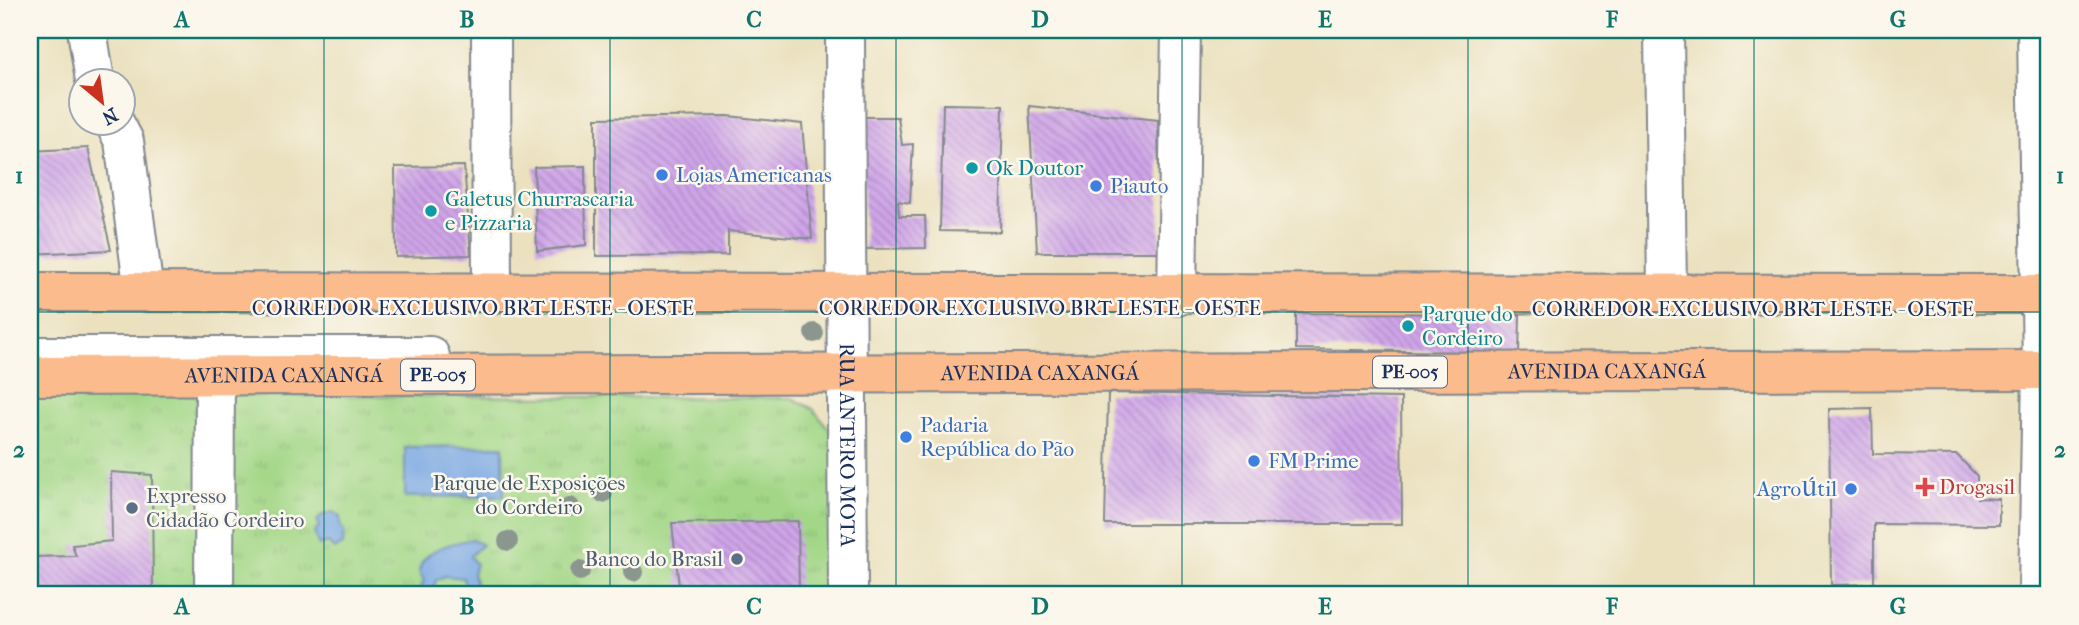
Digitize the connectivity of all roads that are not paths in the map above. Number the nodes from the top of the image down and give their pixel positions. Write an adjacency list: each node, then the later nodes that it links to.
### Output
1 (87, 30): 7 (street)
2 (491, 30): 11 (street)
3 (845, 30): 14 (street, RUA ANTERO MOTA)
4 (1181, 30): 12 (street)
5 (1664, 30): 13 (street)
6 (2037, 30): 15 (street)
7 (93, 66)
8 (121, 136): 10 (street)
9 (30, 292): 10 (main road)
10 (144, 292): 11 (main road)
11 (492, 294): 14 (main road)
12 (1177, 296): 13 (main road); 14 (main road)
13 (1667, 296): 15 (main road)
14 (845, 301): 15 (street, CORREDOR EXCLUSIVO BRT LESTE - OESTE); 16 (street, CORREDOR EXCLUSIVO BRT LESTE - OESTE); 19 (street, RUA ANTERO MOTA)
15 (2045, 302): 18 (street)
16 (30, 309)
17 (30, 355): 19 (street)
18 (2046, 364): 19 (main road, AVENIDA CAXANGÁ / PE-005); 24 (street)
19 (845, 365): 21 (main road, AVENIDA CAXANGÁ / PE-005); 23 (street, RUA ANTERO MOTA)
20 (30, 376): 21 (main road, AVENIDA CAXANGÁ / PE-005)
21 (215, 376): 22 (street)
22 (214, 595)
23 (848, 595)
24 (2038, 595)

